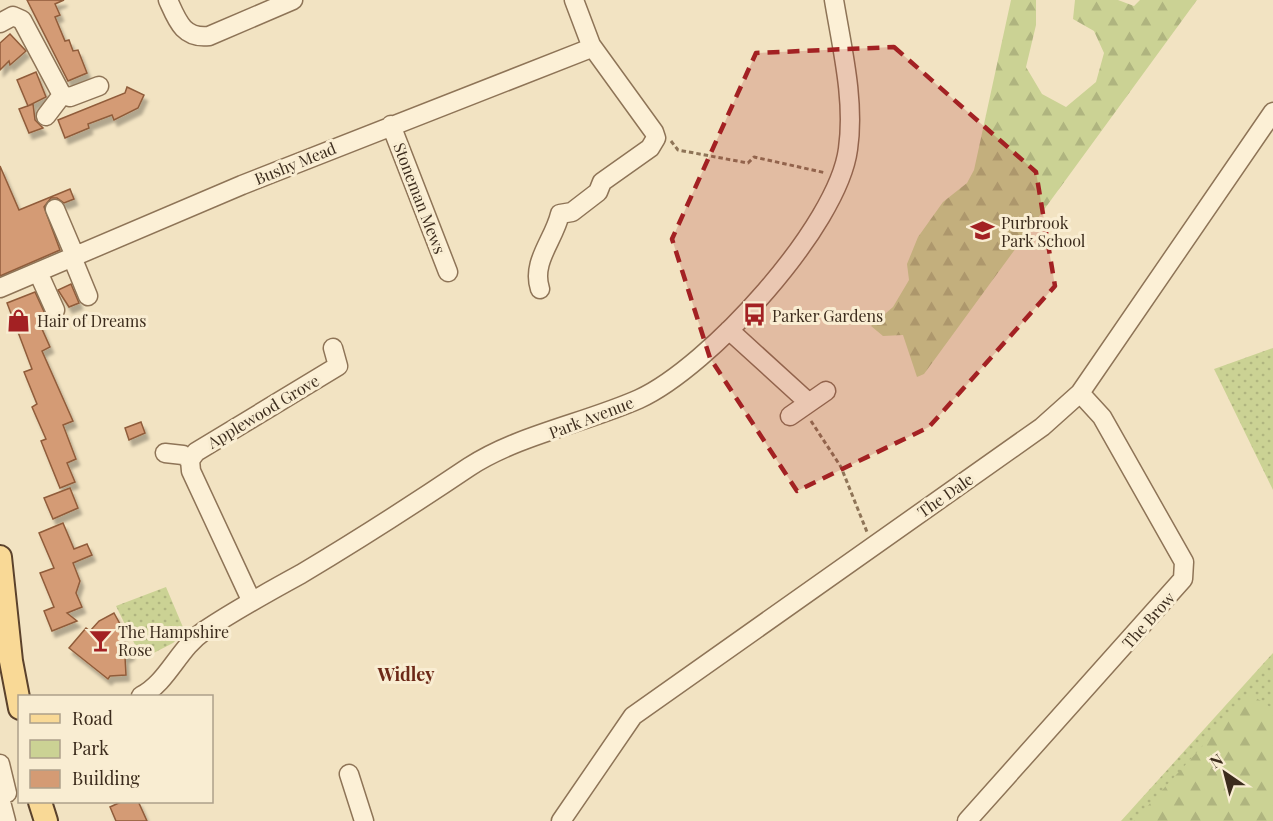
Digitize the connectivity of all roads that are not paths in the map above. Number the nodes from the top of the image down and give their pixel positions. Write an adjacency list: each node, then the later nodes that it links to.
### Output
1 (168, 0): 2 (street)
2 (293, 0)
3 (574, 0): 6 (street)
4 (834, 0): 20 (street, Park Avenue)
5 (0, 23): 8 (street)
6 (591, 45): 11 (street, Bushy Mead); 17 (street)
7 (99, 86): 8 (street)
8 (62, 95): 10 (street)
9 (1273, 112): 23 (street, The Dale)
10 (46, 116)
11 (391, 125): 13 (street, Bushy Mead); 15 (street, Stoneman Mews)
12 (55, 209): 13 (street)
13 (73, 257): 14 (street, Bushy Mead); 18 (street)
14 (38, 272): 16 (street, Bushy Mead); 19 (street)
15 (448, 272)
16 (0, 288)
17 (540, 289)
18 (88, 296)
19 (54, 310)
20 (729, 330): 22 (street); 27 (street, Park Avenue)
21 (341, 358): 25 (street, Applewood Grove)
22 (826, 391)
23 (1080, 393): 37 (street, The Dale); 38 (street, The Brow)
24 (165, 453): 25 (street, Applewood Grove)
25 (190, 460): 27 (street, Applewood Grove)
26 (0, 556): 29 (main road)
27 (251, 600): 28 (street, Park Avenue)
28 (142, 695)
29 (18, 697)
30 (0, 764): 32 (street)
31 (349, 774): 36 (street)
32 (7, 794): 34 (street)
33 (41, 803): 35 (main road)
34 (6, 821)
35 (46, 821)
36 (364, 821)
37 (561, 821)
38 (967, 821)

